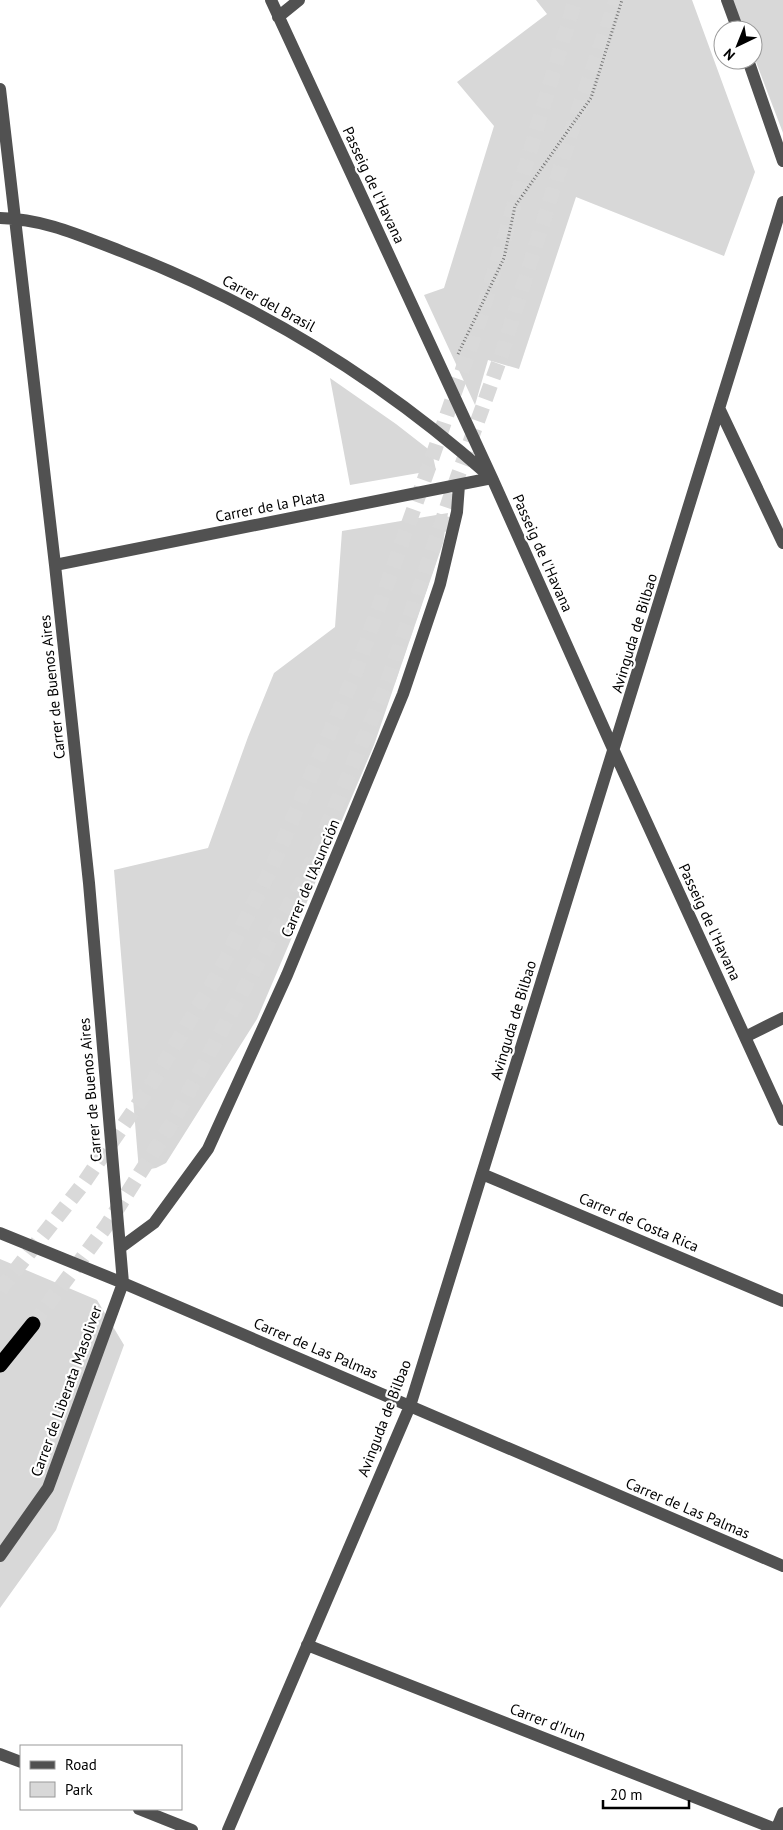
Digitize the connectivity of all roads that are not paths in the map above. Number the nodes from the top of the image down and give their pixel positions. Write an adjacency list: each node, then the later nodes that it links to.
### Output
1 (270, 0): 4 (street, Passeig de l'Havana)
2 (299, 0): 4 (street)
3 (727, 0): 5 (street)
4 (278, 17): 13 (street, Passeig de l'Havana)
5 (734, 20)
6 (751, 70): 8 (street)
7 (0, 89): 11 (street, Carrer de Buenos Aires)
8 (783, 161)
9 (783, 202): 12 (street, Avinguda de Bilbao)
10 (0, 218): 11 (street, Carrer del Brasil)
11 (15, 218): 13 (street, Carrer del Brasil); 16 (street, Carrer de Buenos Aires)
12 (720, 410): 15 (street); 17 (street, Avinguda de Bilbao)
13 (492, 478): 14 (street, Carrer de la Plata); 17 (street, Passeig de l'Havana)
14 (459, 485): 16 (street, Carrer de la Plata); 23 (street, Carrer de l'Asunción)
15 (783, 543)
16 (56, 565): 23 (street, Carrer de Buenos Aires)
17 (614, 751): 19 (street, Passeig de l'Havana); 21 (street, Avinguda de Bilbao)
18 (783, 1018): 19 (street)
19 (745, 1037): 20 (street, Passeig de l'Havana)
20 (783, 1120)
21 (482, 1174): 25 (street, Carrer de Costa Rica); 28 (street, Avinguda de Bilbao)
22 (0, 1233): 24 (street, Carrer de Las Palmas)
23 (120, 1248): 24 (street, Carrer de Buenos Aires)
24 (123, 1283): 28 (street, Carrer de Las Palmas); 29 (street, Carrer de Liberata Masoliver)
25 (783, 1301)
26 (33, 1324): 27 (highway)
27 (0, 1365)
28 (410, 1406): 30 (street, Carrer de Las Palmas); 31 (street, Avinguda de Bilbao)
29 (0, 1556)
30 (783, 1566)
31 (307, 1645): 37 (street, Avinguda de Bilbao); 38 (street, Carrer d'Irun)
32 (0, 1754): 33 (street)
33 (20, 1762)
34 (142, 1810): 36 (street)
35 (783, 1813): 38 (street)
36 (192, 1830)
37 (228, 1830)
38 (777, 1830)

